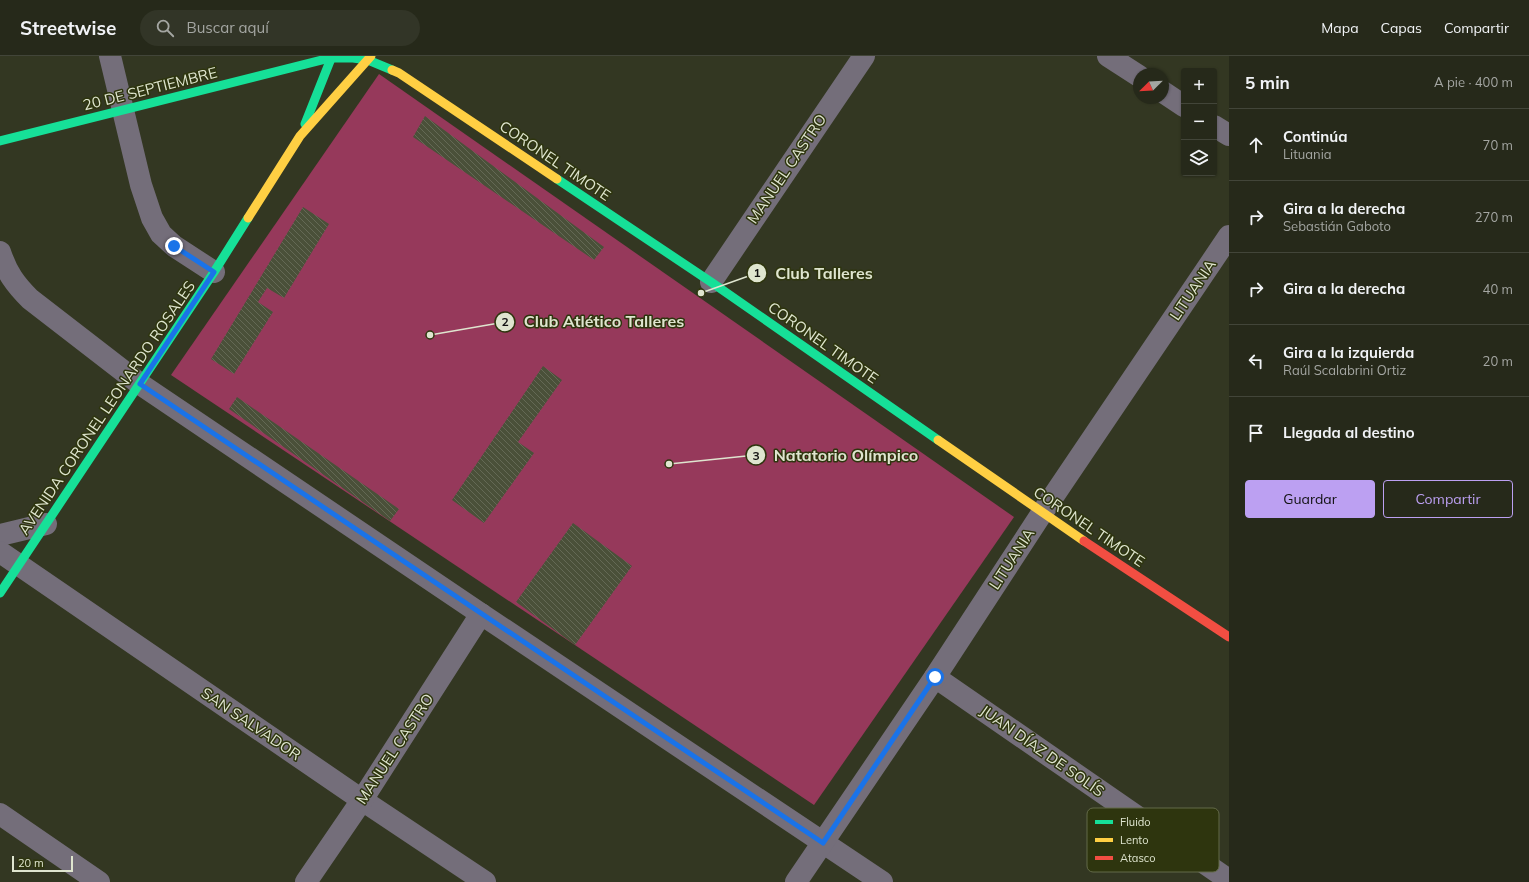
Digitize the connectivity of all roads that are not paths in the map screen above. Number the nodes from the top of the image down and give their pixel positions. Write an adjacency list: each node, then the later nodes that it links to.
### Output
1 (110, 56): 9 (street)
2 (864, 56): 17 (street, MANUEL CASTRO)
3 (1108, 56): 6 (street)
4 (331, 57): 5 (street, CORONEL TIMOTE); 9 (street, 20 DE SEPTIEMBRE); 12 (street, AVENIDA CORONEL LEONARDO ROSALES)
5 (370, 58): 12 (street, AVENIDA CORONEL LEONARDO ROSALES); 17 (street, CORONEL TIMOTE)
6 (1133, 72)
7 (1169, 96): 8 (street)
8 (1181, 104)
9 (122, 111): 13 (street, 20 DE SEPTIEMBRE); 16 (street)
10 (1217, 128): 11 (street)
11 (1229, 135)
12 (300, 136): 16 (street, AVENIDA CORONEL LEONARDO ROSALES)
13 (0, 141)
14 (1229, 236): 19 (street, LITUANIA)
15 (0, 252): 18 (street)
16 (214, 272): 18 (street, AVENIDA CORONEL LEONARDO ROSALES)
17 (710, 282): 19 (street, CORONEL TIMOTE)
18 (140, 384): 20 (street, AVENIDA CORONEL LEONARDO ROSALES); 25 (street)
19 (1042, 513): 26 (street, CORONEL TIMOTE); 27 (street, LITUANIA)
20 (46, 524): 21 (street); 23 (street, AVENIDA CORONEL LEONARDO ROSALES)
21 (0, 535)
22 (0, 552): 23 (street, SAN SALVADOR)
23 (18, 564): 24 (street, AVENIDA CORONEL LEONARDO ROSALES); 28 (street, SAN SALVADOR)
24 (0, 593)
25 (481, 614): 28 (street, MANUEL CASTRO); 31 (street)
26 (1229, 637)
27 (935, 677): 29 (street, JUAN DÍAZ DE SOLÍS); 31 (street, LITUANIA)
28 (362, 800): 35 (street, MANUEL CASTRO); 36 (street, SAN SALVADOR)
29 (1125, 808)
30 (0, 814): 34 (street)
31 (823, 843): 37 (street, LITUANIA); 38 (street)
32 (1217, 872): 33 (street, JUAN DÍAZ DE SOLÍS)
33 (1229, 880)
34 (99, 882)
35 (306, 882)
36 (484, 882)
37 (796, 882)
38 (882, 882)

